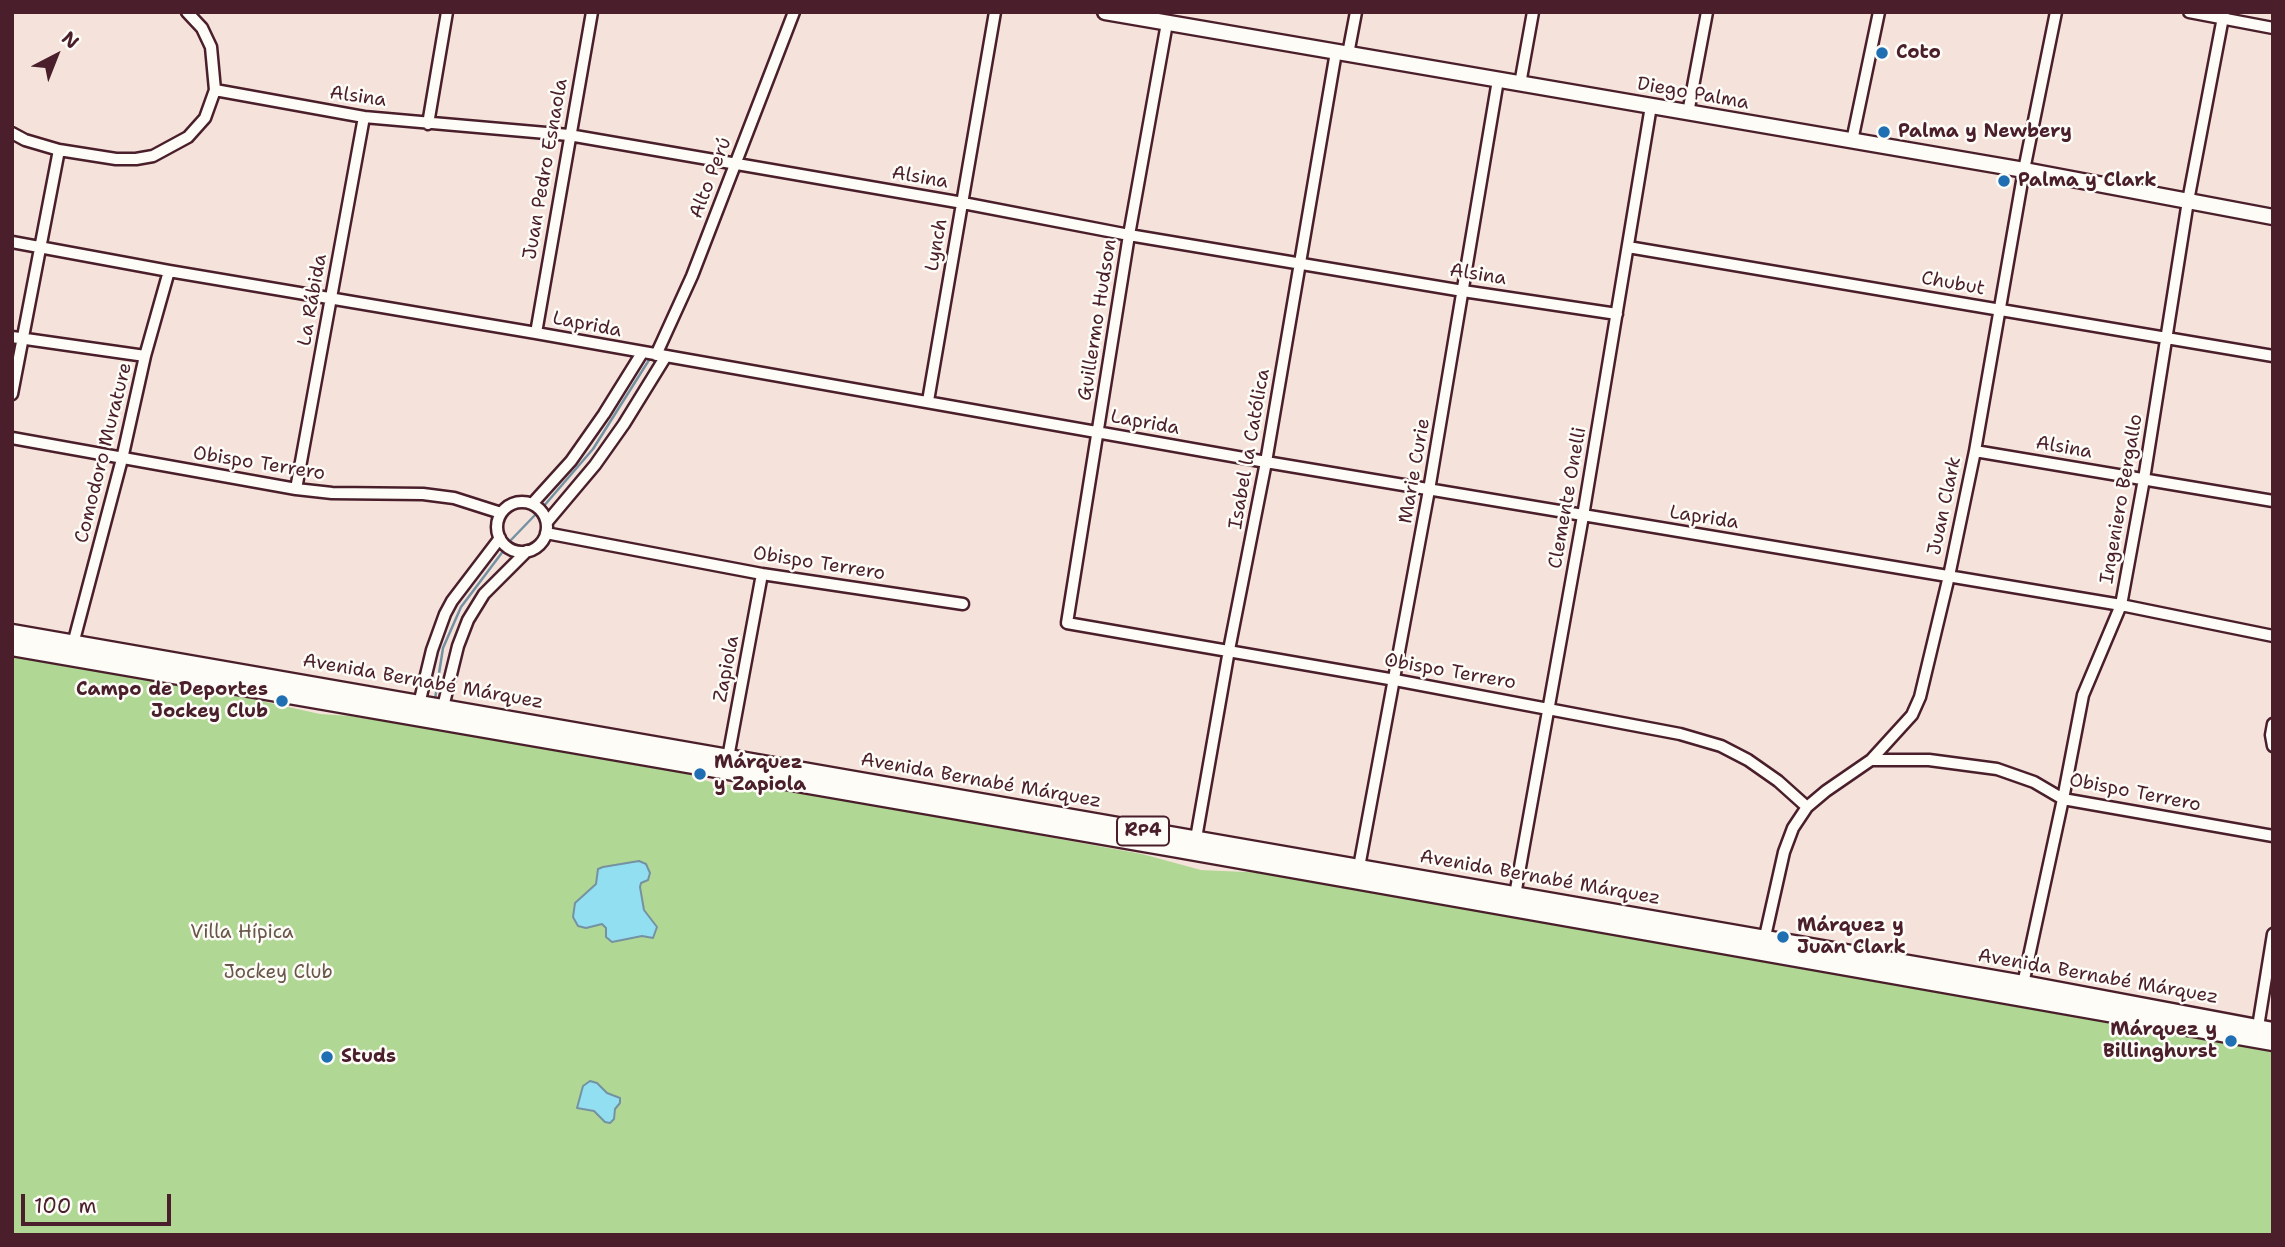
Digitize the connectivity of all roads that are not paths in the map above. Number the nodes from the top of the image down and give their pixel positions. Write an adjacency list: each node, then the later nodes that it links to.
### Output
1 (187, 12): 19 (street)
2 (447, 12): 23 (street)
3 (592, 12): 25 (street, Juan Pedro Esnaola)
4 (794, 12): 28 (street, Alto Perú)
5 (995, 12): 31 (street, Lynch)
6 (1105, 12): 14 (main road, Diego Palma)
7 (1356, 12): 16 (street, Isabel la Católica)
8 (1533, 12): 18 (street)
9 (1707, 12): 21 (street)
10 (1879, 12): 26 (street)
11 (2056, 12): 29 (street, Juan Clark)
12 (2189, 12): 13 (street)
13 (2224, 15): 15 (street); 30 (street, Ingeniero Bergallo)
14 (1174, 20): 16 (main road, Diego Palma); 33 (street, Guillermo Hudson)
15 (2273, 28)
16 (1342, 53): 17 (main road, Diego Palma); 37 (street, Isabel la Católica)
17 (1498, 80): 18 (main road, Diego Palma); 39 (street, Marie Curie)
18 (1520, 84): 20 (main road, Diego Palma)
19 (215, 90): 22 (street, Alsina); 27 (street)
20 (1651, 106): 21 (main road, Diego Palma); 36 (street, Clemente Onelli)
21 (1688, 113): 26 (main road, Diego Palma)
22 (364, 117): 23 (street, Alsina); 40 (street, La Rábida)
23 (428, 124): 25 (street, Alsina)
24 (12, 133): 27 (street)
25 (569, 135): 28 (street, Alsina); 43 (street, Juan Pedro Esnaola)
26 (1852, 141): 29 (main road, Diego Palma)
27 (59, 150): 35 (street)
28 (735, 164): 31 (street, Alsina); 47 (street, Alto Perú)
29 (2024, 170): 30 (main road, Diego Palma); 41 (street, Juan Clark)
30 (2188, 201): 32 (main road, Diego Palma); 45 (street, Ingeniero Bergallo)
31 (963, 203): 33 (street, Alsina); 51 (street, Lynch)
32 (2273, 217)
33 (1129, 234): 37 (street, Alsina); 52 (street, Guillermo Hudson)
34 (12, 242): 35 (street, Laprida)
35 (42, 247): 38 (street, Laprida); 44 (street)
36 (1628, 247): 41 (street, Chubut); 42 (street, Clemente Onelli)
37 (1300, 264): 39 (street, Alsina); 56 (street, Isabel la Católica)
38 (169, 271): 40 (street, Laprida); 48 (street, Comodoro Murature)
39 (1463, 291): 42 (street, Alsina); 59 (street, Marie Curie)
40 (331, 299): 43 (street, Laprida); 58 (street, La Rábida)
41 (1999, 310): 45 (street, Chubut); 54 (street, Juan Clark)
42 (1617, 314): 63 (street, Clemente Onelli)
43 (536, 333): 46 (street, Laprida)
44 (18, 338): 48 (street); 50 (street)
45 (2165, 338): 49 (street, Chubut); 57 (street, Ingeniero Bergallo)
46 (642, 353): 47 (street, Laprida); 61 (street)
47 (661, 355): 51 (street, Laprida); 64 (street, Alto Perú)
48 (145, 356): 55 (street, Comodoro Murature)
49 (2273, 356)
50 (12, 394)
51 (928, 401): 52 (street, Laprida)
52 (1097, 432): 56 (street, Laprida); 71 (street, Guillermo Hudson)
53 (12, 438): 55 (street, Obispo Terrero)
54 (1975, 451): 57 (street, Alsina); 68 (street, Juan Clark)
55 (122, 459): 58 (street, Obispo Terrero); 74 (street, Comodoro Murature)
56 (1266, 462): 59 (street, Laprida); 76 (street, Isabel la Católica)
57 (2144, 480): 60 (street, Alsina); 70 (street, Ingeniero Bergallo)
58 (296, 489): 62 (street, Obispo Terrero)
59 (1429, 490): 63 (street, Laprida); 77 (street, Marie Curie)
60 (2273, 501)
61 (532, 504): 62 (street); 64 (street)
62 (501, 513): 65 (street)
63 (1583, 516): 68 (street, Laprida); 80 (street, Clemente Onelli)
64 (546, 528): 66 (street); 67 (street, Obispo Terrero)
65 (500, 538): 66 (street); 78 (street)
66 (527, 551): 79 (street)
67 (762, 574): 69 (street, Obispo Terrero); 84 (street, Zapiola)
68 (1949, 576): 70 (street, Laprida); 83 (street, Juan Clark)
69 (963, 604)
70 (2122, 605): 73 (street, Laprida); 85 (street, Ingeniero Bergallo)
71 (1067, 623): 76 (street, Obispo Terrero)
72 (12, 633): 74 (main road, Avenida Bernabé Márquez / RP4)
73 (2273, 636)
74 (73, 644): 78 (main road, Avenida Bernabé Márquez / RP4)
75 (12, 647): 84 (main road, Avenida Bernabé Márquez / RP4)
76 (1229, 650): 77 (street, Obispo Terrero); 88 (street, Isabel la Católica)
77 (1395, 680): 80 (street, Obispo Terrero); 89 (street, Marie Curie)
78 (419, 704): 79 (main road, Avenida Bernabé Márquez / RP4)
79 (443, 708): 84 (main road, Avenida Bernabé Márquez / RP4)
80 (1550, 708): 86 (street, Obispo Terrero); 90 (street, Clemente Onelli)
81 (2273, 724): 82 (street)
82 (2273, 746)
83 (1871, 760): 85 (street, Obispo Terrero); 86 (street, Juan Clark)
84 (727, 764): 88 (main road, Avenida Bernabé Márquez / RP4)
85 (2063, 799): 87 (street, Obispo Terrero); 93 (street, Ingeniero Bergallo)
86 (1807, 807): 92 (street, Juan Clark)
87 (2273, 836)
88 (1195, 846): 89 (main road, Avenida Bernabé Márquez / RP4); 92 (main road, Avenida Bernabé Márquez / RP4)
89 (1359, 867): 90 (main road, Avenida Bernabé Márquez / RP4)
90 (1515, 895): 92 (main road, Avenida Bernabé Márquez / RP4)
91 (2273, 934): 94 (street)
92 (1763, 946): 93 (main road, Avenida Bernabé Márquez / RP4); 94 (main road, Avenida Bernabé Márquez / RP4)
93 (2023, 984): 94 (main road, Avenida Bernabé Márquez / RP4)
94 (2262, 1033): 95 (main road, Avenida Bernabé Márquez / RP4)
95 (2273, 1042)

